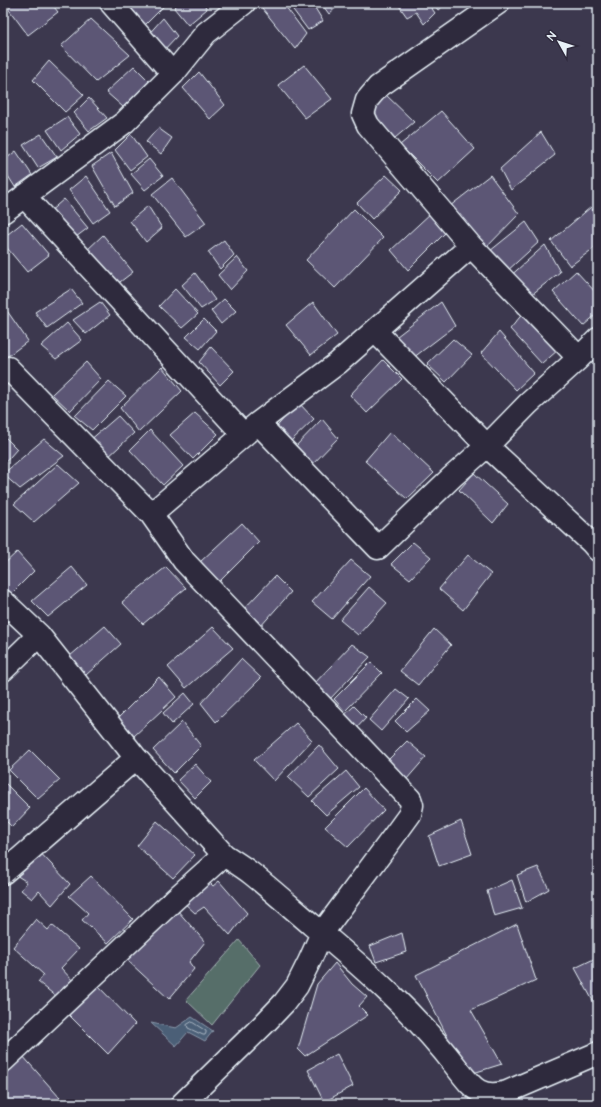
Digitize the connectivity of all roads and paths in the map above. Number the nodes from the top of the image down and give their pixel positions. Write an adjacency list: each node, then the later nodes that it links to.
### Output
1 (112, 3): 4 (street)
2 (244, 3): 4 (street)
3 (498, 3): 7 (street)
4 (174, 74): 5 (street)
5 (24, 196): 6 (street); 12 (street)
6 (3, 212)
7 (471, 246): 8 (street); 10 (street)
8 (375, 330): 12 (street); 13 (street)
9 (598, 339): 10 (street)
10 (580, 358): 13 (street)
11 (3, 373): 14 (street)
12 (251, 429): 13 (street); 14 (street)
13 (487, 446): 15 (street)
14 (151, 514): 22 (street)
15 (598, 550)
16 (3, 601): 17 (street)
17 (39, 635): 18 (street); 19 (street)
18 (3, 670)
19 (136, 758): 20 (street); 21 (street)
20 (224, 855): 22 (street); 24 (street)
21 (3, 873)
22 (322, 933): 25 (street); 26 (street)
23 (598, 1053): 25 (street)
24 (3, 1061)
25 (480, 1099)
26 (182, 1104)

